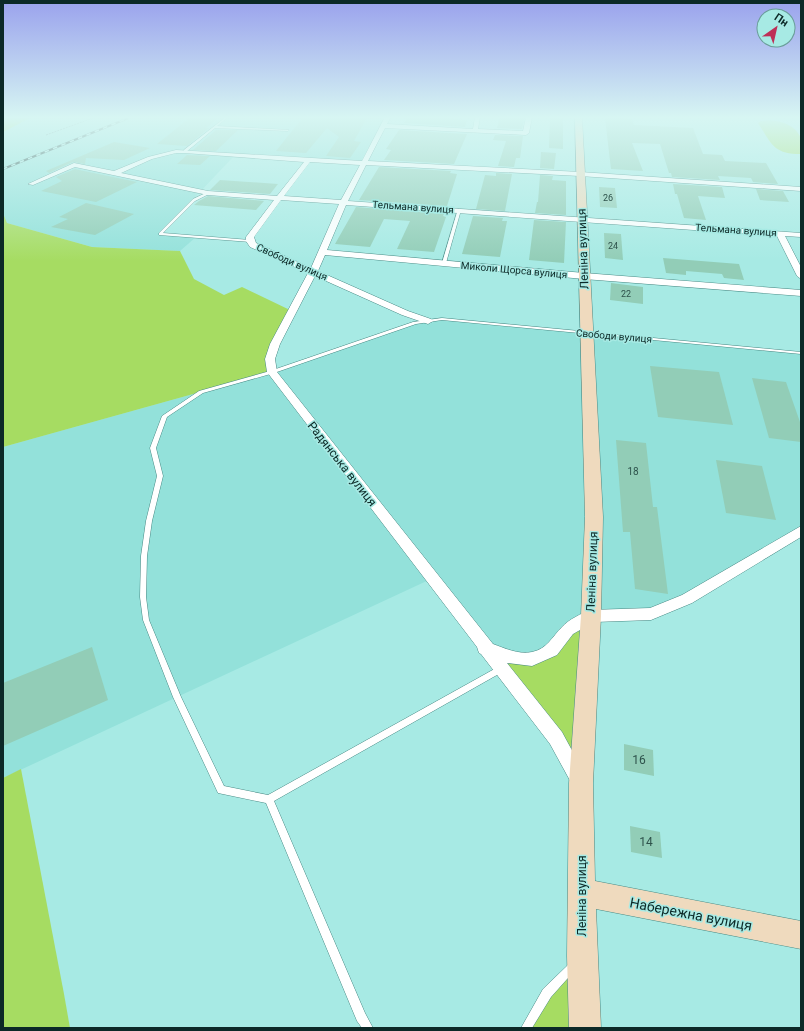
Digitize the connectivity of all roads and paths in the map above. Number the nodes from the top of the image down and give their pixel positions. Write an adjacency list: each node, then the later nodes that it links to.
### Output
1 (72, 165): 10 (street, Тельмана вулиця)
2 (80, 165): 8 (street, Тельмана вулиця)
3 (134, 165): 8 (street)
4 (304, 165): 13 (street, Свободи вулиця)
5 (363, 165): 14 (street)
6 (421, 165): 9 (street)
7 (580, 165): 9 (street, Леніна вулиця)
8 (117, 172): 12 (street, Тельмана вулиця)
9 (580, 174): 11 (street); 16 (street, Леніна вулиця)
10 (30, 184)
11 (801, 190)
12 (208, 193): 13 (street, Тельмана вулиця); 19 (lane)
13 (280, 198): 14 (street, Тельмана вулиця); 19 (street, Свободи вулиця)
14 (344, 202): 15 (street, Тельмана вулиця); 20 (street)
15 (459, 210): 16 (street, Тельмана вулиця); 21 (lane)
16 (581, 218): 17 (street, Тельмана вулиця); 23 (street, Леніна вулиця)
17 (780, 233): 18 (street, Тельмана вулиця); 24 (street)
18 (801, 235)
19 (250, 241): 22 (street, Свободи вулиця)
20 (323, 252): 21 (street, Миколи Щорса вулиця); 22 (street)
21 (444, 263): 23 (street, Миколи Щорса вулиця)
22 (313, 272): 26 (street, Свободи вулиця); 29 (street)
23 (584, 276): 25 (street, Миколи Щорса вулиця); 27 (street, Леніна вулиця)
24 (801, 276)
25 (801, 293)
26 (428, 321): 27 (lane, Свободи вулиця); 29 (lane, Свободи вулиця)
27 (586, 333): 28 (lane, Свободи вулиця); 31 (street, Леніна вулиця)
28 (801, 353)
29 (272, 372): 32 (street, Радянська вулиця); 35 (lane, Свободи вулиця)
30 (801, 531): 31 (street)
31 (591, 616): 32 (street); 34 (street, Леніна вулиця)
32 (484, 648): 33 (street, Радянська вулиця)
33 (502, 669): 34 (street, Радянська вулиця); 35 (lane)
34 (581, 783): 36 (street, Леніна вулиця)
35 (269, 799): 39 (lane)
36 (582, 892): 37 (street, Набережна вулиця); 38 (street, Леніна вулиця)
37 (801, 935)
38 (582, 956): 40 (lane); 41 (street, Леніна вулиця)
39 (368, 1028)
40 (526, 1028)
41 (585, 1028)

